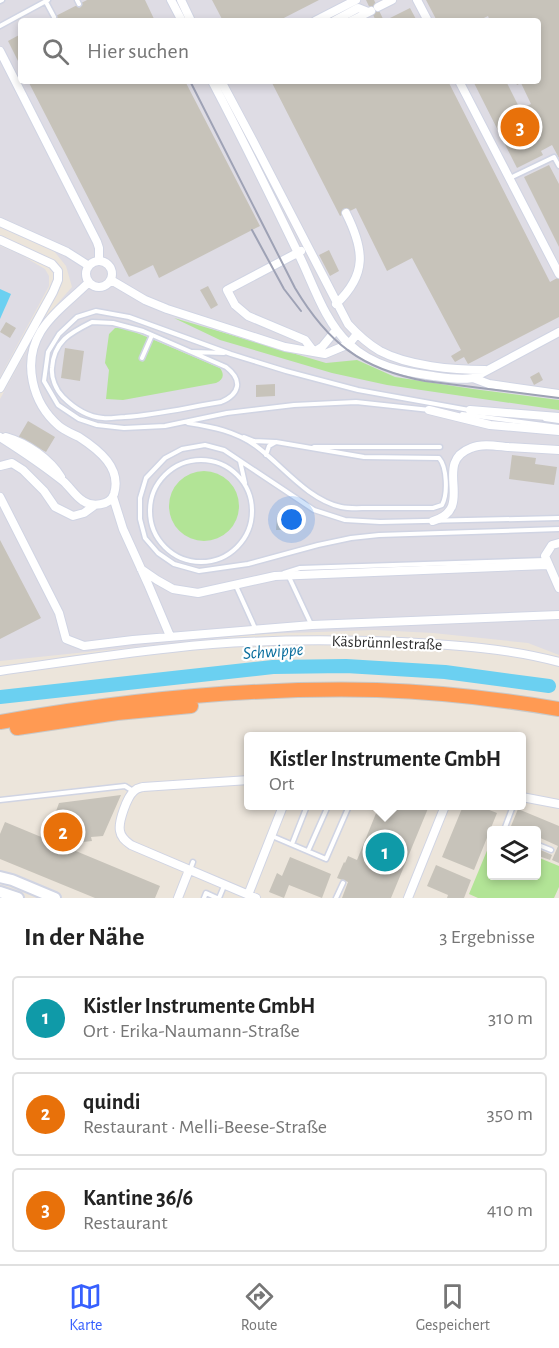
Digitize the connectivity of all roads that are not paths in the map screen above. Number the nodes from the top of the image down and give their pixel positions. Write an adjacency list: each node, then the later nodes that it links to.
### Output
1 (171, 0): 9 (street)
2 (181, 0): 10 (street)
3 (356, 0): 11 (street)
4 (417, 0): 14 (street)
5 (47, 1): 8 (lane); 15 (lane)
6 (389, 1): 7 (street)
7 (372, 10): 12 (street); 13 (street)
8 (54, 17)
9 (180, 18)
10 (190, 18)
11 (321, 18)
12 (340, 18)
13 (357, 18)
14 (426, 18)
15 (0, 26)
16 (0, 51): 26 (street)
17 (218, 84): 24 (street); 25 (street)
18 (461, 84): 20 (street)
19 (559, 166): 20 (lane)
20 (510, 178): 28 (street)
21 (346, 213): 31 (street)
22 (0, 222): 27 (street)
23 (0, 240): 43 (street)
24 (308, 248): 25 (street); 31 (street)
25 (298, 253): 32 (street); 38 (street)
26 (99, 261): 27 (street); 29 (street)
27 (89, 266): 30 (street)
28 (558, 270)
29 (111, 280): 30 (street); 38 (street)
30 (89, 282): 61 (street)
31 (336, 304): 34 (street)
32 (336, 330): 36 (street); 38 (street)
33 (559, 332): 41 (street)
34 (357, 334): 36 (street); 41 (street)
35 (152, 335): 37 (lane); 37 (lane); 40 (lane)
36 (349, 344): 38 (street); 42 (street)
37 (190, 351): 39 (lane)
38 (314, 352)
39 (231, 354): 46 (lane); 48 (lane)
40 (142, 358)
41 (486, 370): 42 (street)
42 (473, 378): 44 (street)
43 (0, 388)
44 (559, 394)
45 (429, 410): 48 (lane); 49 (street)
46 (470, 410): 47 (street)
47 (559, 419)
48 (184, 422): 50 (lane)
49 (559, 429)
50 (237, 435): 52 (lane); 56 (lane)
51 (0, 436): 62 (street)
52 (276, 442): 53 (lane); 56 (lane)
53 (298, 446): 54 (lane); 56 (lane)
54 (440, 447)
55 (559, 450): 64 (street)
56 (266, 455)
57 (240, 460): 59 (lane); 64 (lane); 65 (lane)
58 (0, 466): 62 (street)
59 (245, 485): 59 (lane)
60 (0, 497): 76 (street)
61 (113, 497): 62 (street); 68 (street)
62 (95, 505)
63 (559, 518): 64 (lane)
64 (433, 521)
65 (559, 529)
66 (559, 543): 67 (street)
67 (547, 562): 69 (street); 70 (lane); 72 (street)
68 (141, 569): 71 (street); 76 (street)
69 (288, 575): 70 (street); 74 (lane)
70 (274, 576): 71 (street)
71 (235, 585): 75 (lane)
72 (559, 588)
73 (559, 615): 74 (street)
74 (312, 625): 75 (street)
75 (256, 629): 76 (street)
76 (170, 636)
77 (559, 662): 78 (street, Käsbrünnlestraße)
78 (0, 671)
79 (559, 709): 81 (highway)
80 (559, 718): 82 (highway)
81 (0, 722)
82 (0, 731)
83 (244, 780): 84 (street)
84 (133, 791): 86 (lane); 100 (street)
85 (526, 798): 87 (street)
86 (0, 800)
87 (559, 804)
88 (281, 810): 95 (street)
89 (306, 810): 96 (lane)
90 (326, 810): 99 (lane)
91 (346, 810): 99 (lane)
92 (443, 810): 112 (street)
93 (512, 810): 94 (lane)
94 (506, 826)
95 (271, 836): 96 (lane); 105 (street)
96 (292, 844): 99 (lane)
97 (541, 846): 98 (lane)
98 (551, 850)
99 (308, 851)
100 (191, 866): 103 (street); 108 (street)
101 (0, 877): 107 (main road)
102 (343, 884): 111 (lane)
103 (225, 885): 105 (street); 110 (lane)
104 (0, 892): 106 (main road)
105 (252, 896)
106 (18, 898)
107 (55, 898)
108 (178, 898)
109 (204, 898): 110 (lane)
110 (218, 898)
111 (336, 898)
112 (408, 898)

